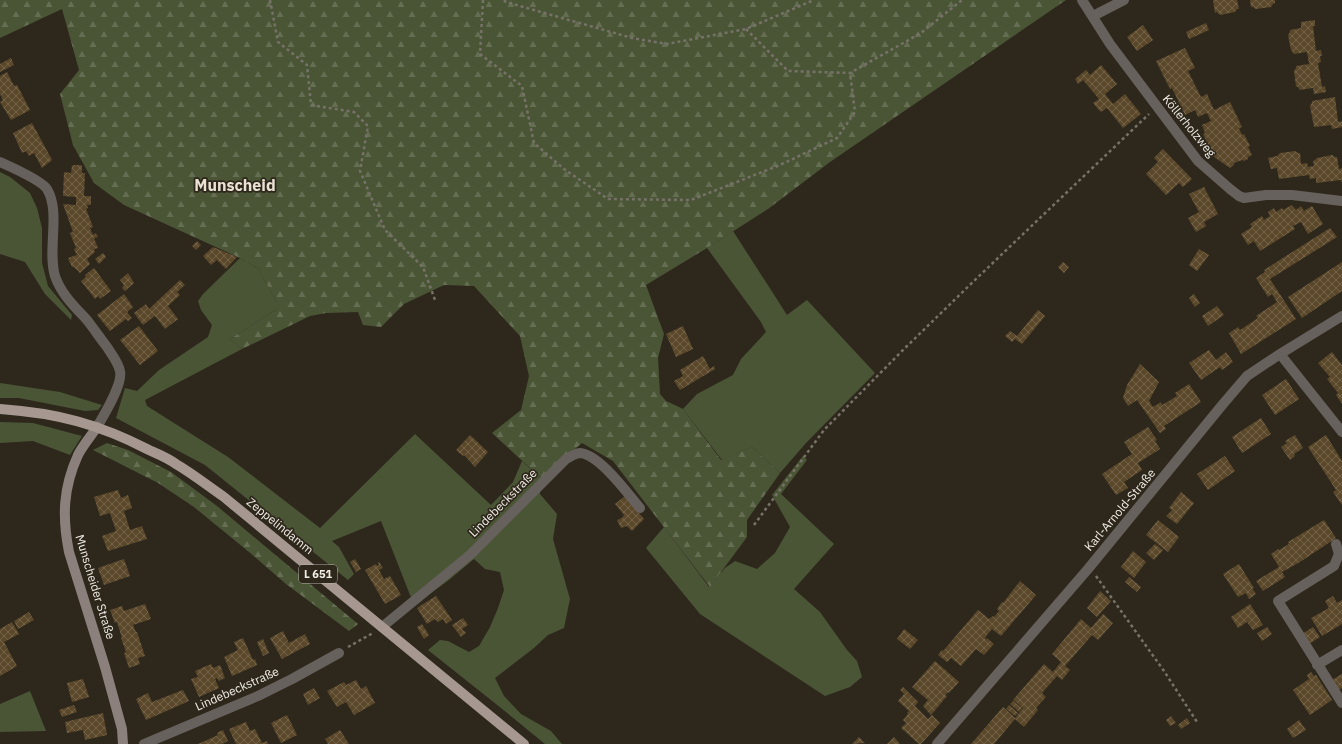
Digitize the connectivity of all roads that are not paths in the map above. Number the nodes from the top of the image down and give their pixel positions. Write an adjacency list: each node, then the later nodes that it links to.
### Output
1 (1082, 0): 3 (street, Köllerholzweg)
2 (1124, 0): 3 (street)
3 (1093, 16): 5 (street, Köllerholzweg)
4 (0, 162): 9 (street, Munscheider Straße)
5 (1342, 201)
6 (1342, 316): 7 (street, Karl-Arnold-Straße)
7 (1280, 354): 10 (street); 21 (street, Karl-Arnold-Straße)
8 (0, 409): 9 (main road, L 651)
9 (98, 427): 13 (main road, Zeppelindamm / L 651); 18 (street, Munscheider Straße)
10 (1342, 432)
11 (640, 508): 13 (street, Lindebeckstraße)
12 (1336, 544): 16 (street)
13 (382, 627): 20 (main road, Zeppelindamm / L 651)
14 (1342, 650): 16 (street)
15 (339, 653): 19 (street, Lindebeckstraße)
16 (1317, 665): 17 (street)
17 (1342, 703)
18 (123, 744)
19 (144, 744)
20 (524, 744)
21 (937, 744)

